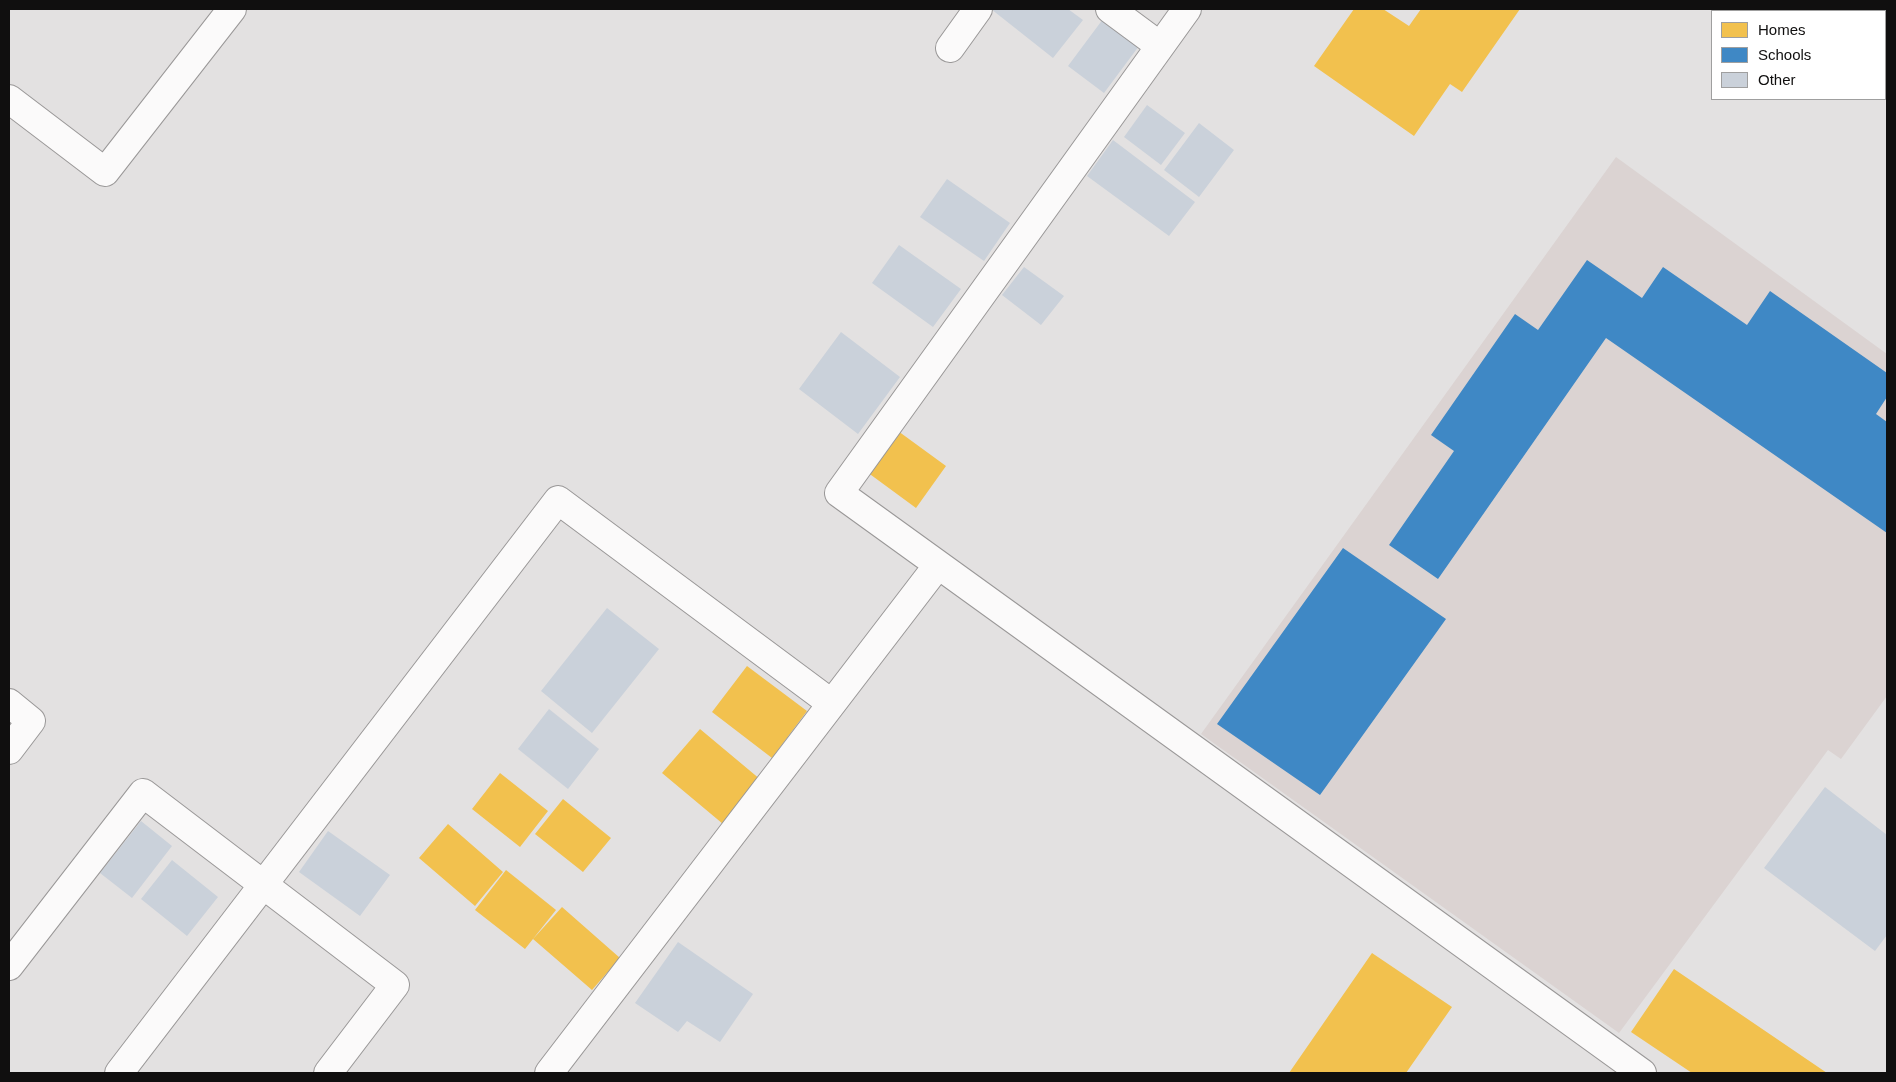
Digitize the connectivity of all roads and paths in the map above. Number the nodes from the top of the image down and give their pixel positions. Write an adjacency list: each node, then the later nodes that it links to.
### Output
1 (232, 9): 7 (street)
2 (978, 9): 6 (street)
3 (1110, 9): 5 (street)
4 (1187, 9): 5 (street)
5 (1160, 46): 8 (street)
6 (950, 48)
7 (9, 99)
8 (938, 565): 10 (street); 17 (street)
9 (9, 704): 11 (street)
10 (831, 704): 12 (street); 16 (street)
11 (9, 750)
12 (263, 884): 13 (street); 14 (street); 15 (street)
13 (9, 966)
14 (119, 1073)
15 (328, 1073)
16 (549, 1073)
17 (1642, 1073)

